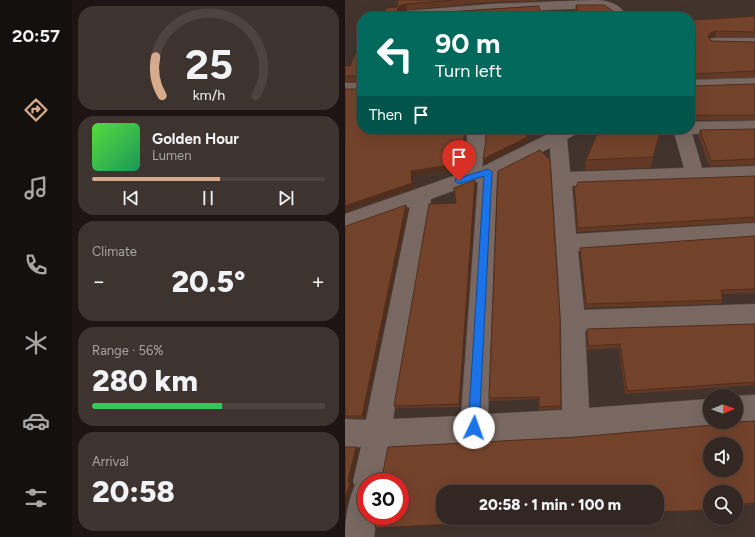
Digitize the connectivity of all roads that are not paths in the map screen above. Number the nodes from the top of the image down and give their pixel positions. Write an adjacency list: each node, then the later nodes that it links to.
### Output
1 (446, 12): 2 (street)
2 (618, 12)
3 (715, 42): 4 (street)
4 (755, 42)
5 (755, 83): 6 (street)
6 (695, 85)
7 (345, 88): 8 (street)
8 (357, 88)
9 (755, 127): 10 (street)
10 (695, 128)
11 (476, 134): 15 (street)
12 (555, 134): 15 (street); 17 (street)
13 (683, 134): 16 (street)
14 (755, 173): 16 (street)
15 (479, 174): 18 (street); 28 (street)
16 (695, 175): 17 (street)
17 (561, 179): 21 (street)
18 (422, 195): 19 (street); 30 (street)
19 (345, 222)
20 (755, 231): 21 (street)
21 (566, 244): 23 (street)
22 (755, 315): 23 (street)
23 (573, 321): 27 (street)
24 (755, 408): 25 (street)
25 (743, 409)
26 (703, 413): 27 (street)
27 (576, 423): 28 (street)
28 (474, 428): 30 (street)
29 (345, 433): 30 (street)
30 (377, 434): 31 (street)
31 (370, 473)
32 (360, 525): 33 (street)
33 (358, 537)

